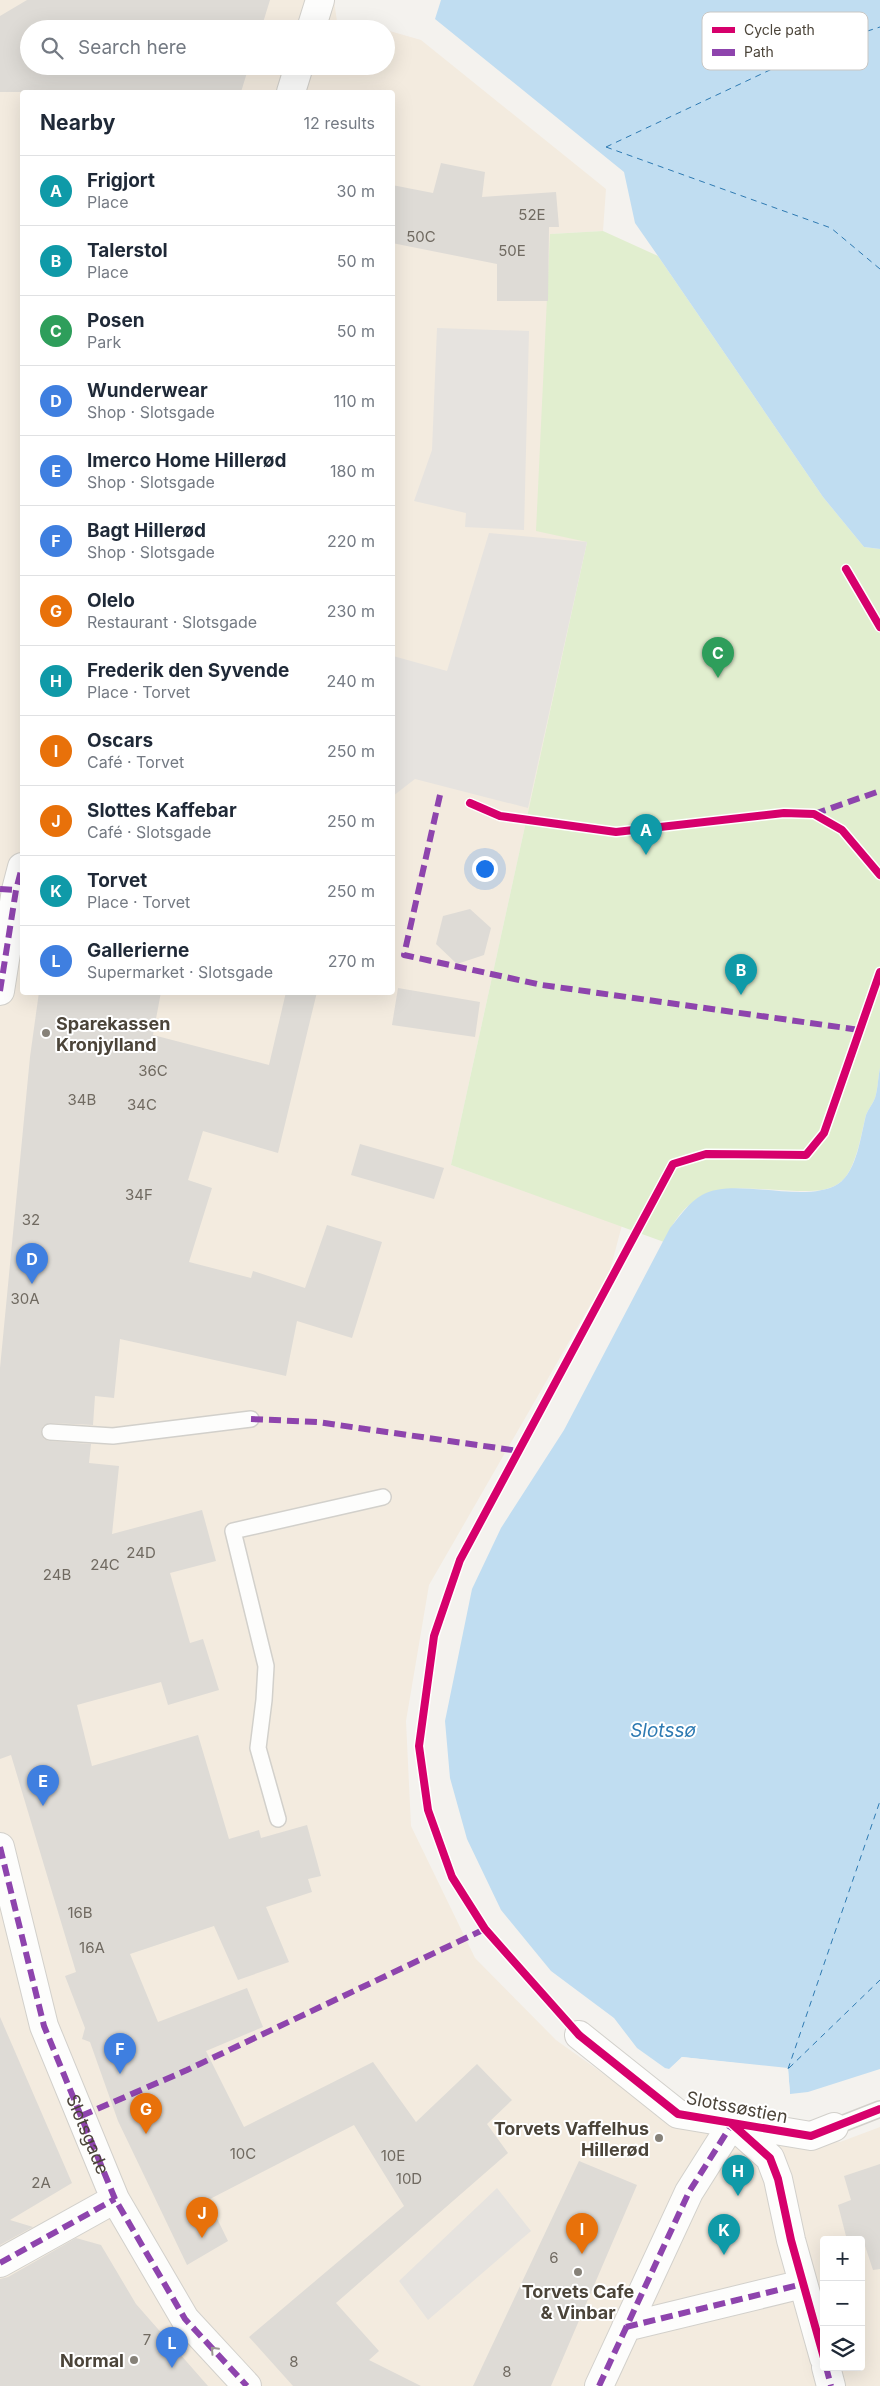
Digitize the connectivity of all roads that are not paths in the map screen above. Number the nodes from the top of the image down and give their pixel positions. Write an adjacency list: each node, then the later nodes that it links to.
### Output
1 (320, 0): 2 (street)
2 (314, 20)
3 (297, 75): 4 (street)
4 (292, 90)
5 (13, 882): 6 (street)
6 (0, 991)
7 (251, 1419): 8 (lane)
8 (50, 1432)
9 (383, 1497): 10 (lane)
10 (278, 1819)
11 (0, 1847): 16 (street, Slotsgade)
12 (579, 2035): 14 (street, Slotssøstien)
13 (880, 2109): 15 (lane, Slotssøstien)
14 (732, 2124): 15 (street, Slotssøstien); 18 (street); 19 (street)
15 (834, 2127)
16 (115, 2199): 17 (street); 22 (street, Slotsgade, one-way to 16)
17 (0, 2263)
18 (803, 2284): 19 (street); 20 (street)
19 (626, 2328): 23 (street)
20 (820, 2344)
21 (827, 2371): 24 (street)
22 (247, 2386)
23 (599, 2386)
24 (831, 2386)

